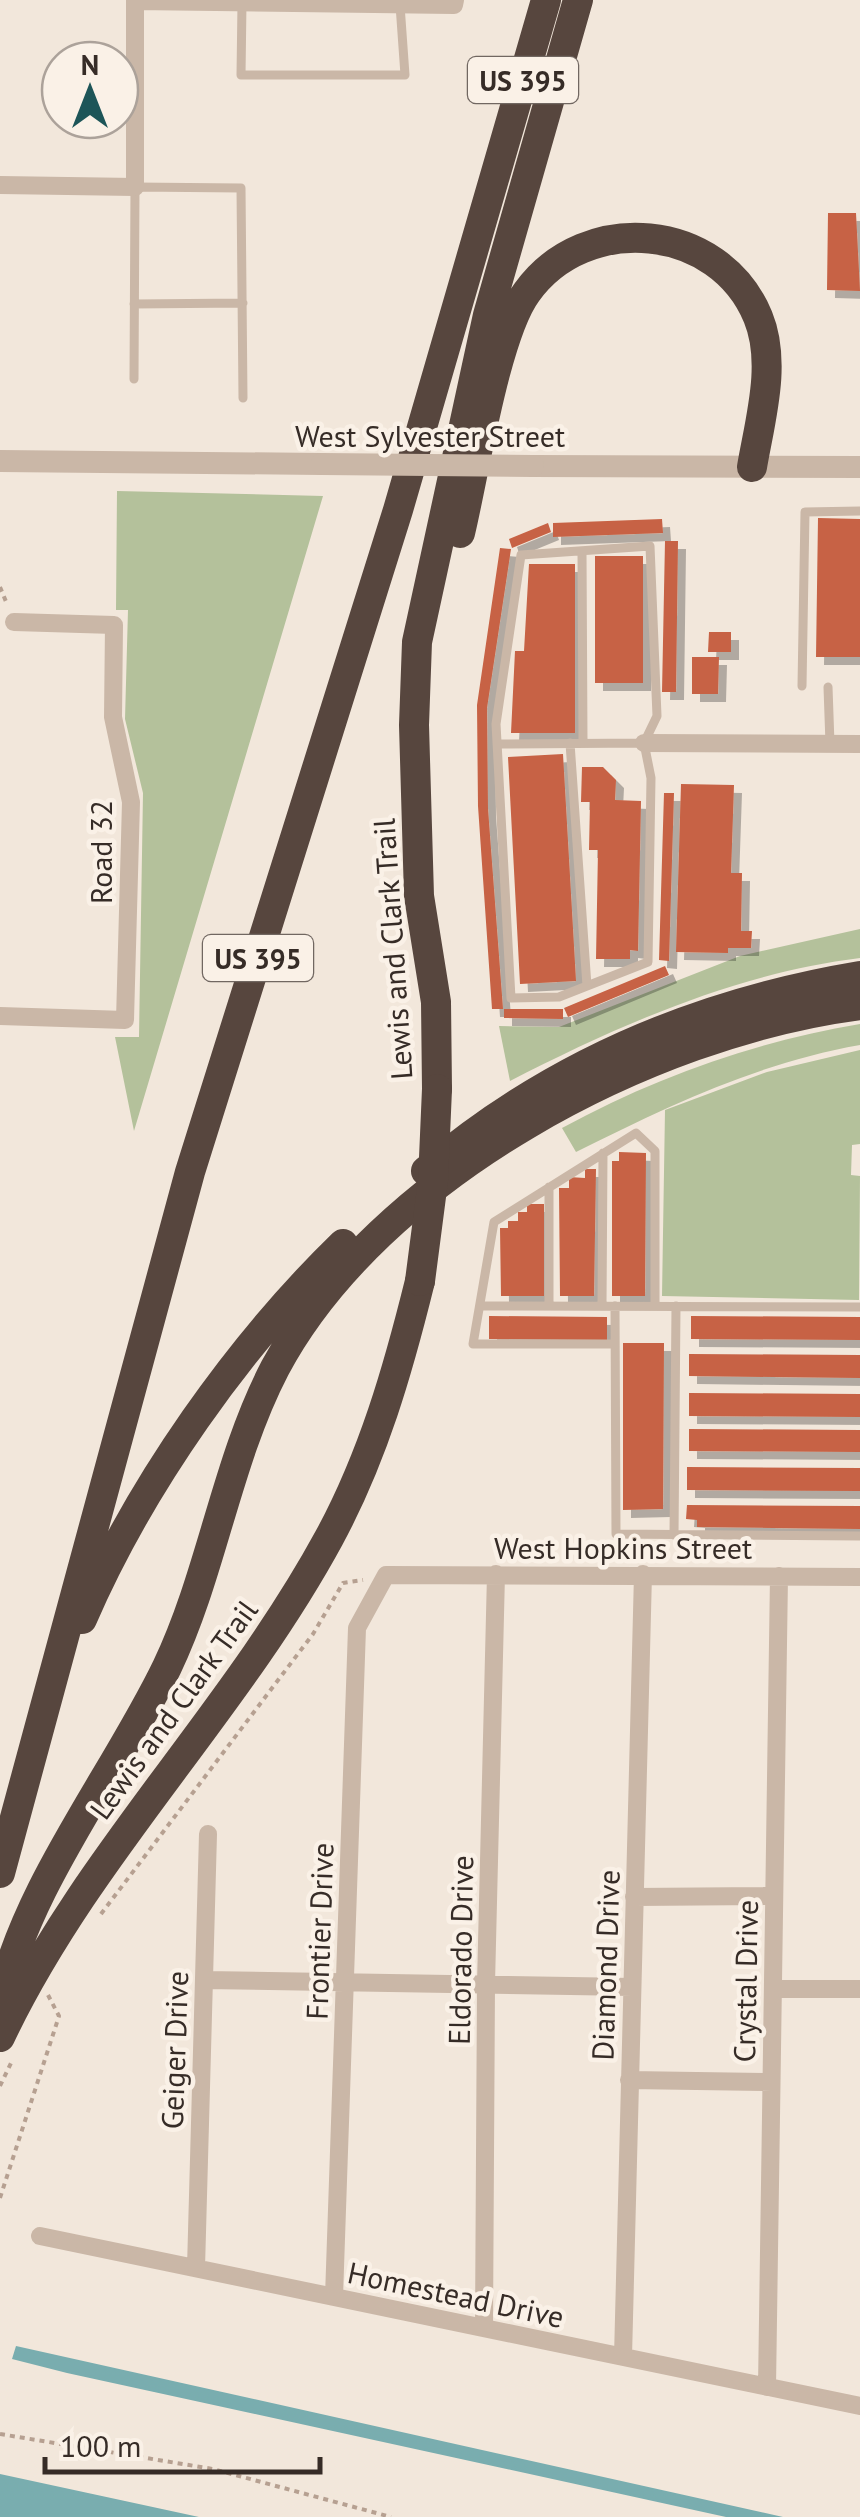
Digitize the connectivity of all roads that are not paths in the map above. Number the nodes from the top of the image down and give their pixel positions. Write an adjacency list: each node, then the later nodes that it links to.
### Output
1 (455, 0): 6 (street)
2 (546, 0): 49 (highway, US 395)
3 (578, 0): 21 (highway, Lewis and Clark Trail / US 395)
4 (136, 1): 5 (street); 8 (street)
5 (242, 3): 6 (street); 6 (lane)
6 (400, 6)
7 (0, 185): 8 (street)
8 (136, 187): 9 (lane); 10 (lane)
9 (134, 304): 10 (lane); 11 (lane)
10 (243, 304): 12 (lane)
11 (134, 379)
12 (243, 398)
13 (0, 461): 14 (street, West Sylvester Street, bridge)
14 (752, 467): 15 (street, West Sylvester Street); 21 (highway)
15 (860, 467)
16 (860, 510): 19 (lane)
17 (582, 551): 23 (lane); 24 (lane); 25 (lane)
18 (14, 622): 31 (street, Road 32)
19 (802, 686)
20 (828, 687): 26 (lane)
21 (414, 725): 61 (highway, Lewis and Clark Trail / US 395, bridge)
22 (570, 742): 23 (lane); 25 (lane); 29 (lane)
23 (583, 742): 24 (lane)
24 (644, 743): 26 (street); 29 (lane)
25 (497, 744): 29 (lane)
26 (830, 744): 27 (street)
27 (860, 744)
28 (860, 976): 49 (highway)
29 (587, 986)
30 (860, 1005): 60 (highway)
31 (0, 1016)
32 (603, 1153): 33 (lane); 36 (lane); 38 (lane)
33 (549, 1187): 34 (lane); 35 (lane)
34 (480, 1306): 35 (lane); 41 (lane)
35 (549, 1306): 36 (lane)
36 (602, 1306): 37 (lane)
37 (615, 1306): 38 (lane); 41 (lane)
38 (655, 1306): 39 (lane)
39 (676, 1306): 40 (lane); 42 (lane)
40 (860, 1307)
41 (615, 1344): 42 (lane)
42 (674, 1535): 43 (lane)
43 (860, 1536)
44 (496, 1574): 45 (street, West Hopkins Street); 48 (street, West Hopkins Street); 56 (street, Eldorado Drive)
45 (642, 1574): 46 (street, West Hopkins Street); 53 (street, Diamond Drive)
46 (779, 1576): 47 (street, West Hopkins Street); 52 (street, Crystal Drive)
47 (860, 1576)
48 (384, 1578): 55 (street, Frontier Drive)
49 (29, 1760): 51 (highway, US 395)
50 (208, 1834): 54 (street, Geiger Drive)
51 (0, 1873)
52 (774, 1896): 53 (street); 58 (street, Crystal Drive)
53 (634, 1897): 57 (street, Diamond Drive)
54 (204, 1980): 55 (street); 65 (street, Geiger Drive)
55 (344, 1982): 56 (street); 66 (street, Frontier Drive)
56 (486, 1984): 57 (street); 67 (street, Eldorado Drive)
57 (632, 1986): 62 (street, Diamond Drive)
58 (772, 1989): 59 (street); 63 (street, Crystal Drive)
59 (860, 1989)
60 (0, 2004)
61 (8, 2046)
62 (630, 2080): 63 (street); 68 (street, Diamond Drive)
63 (771, 2082): 69 (street, Crystal Drive)
64 (40, 2236): 65 (street, Homestead Drive)
65 (196, 2268): 66 (street, Homestead Drive)
66 (334, 2297): 67 (street, Homestead Drive)
67 (484, 2328): 68 (street, Homestead Drive)
68 (623, 2357): 69 (street, Homestead Drive)
69 (767, 2387): 70 (street, Homestead Drive)
70 (860, 2406)

